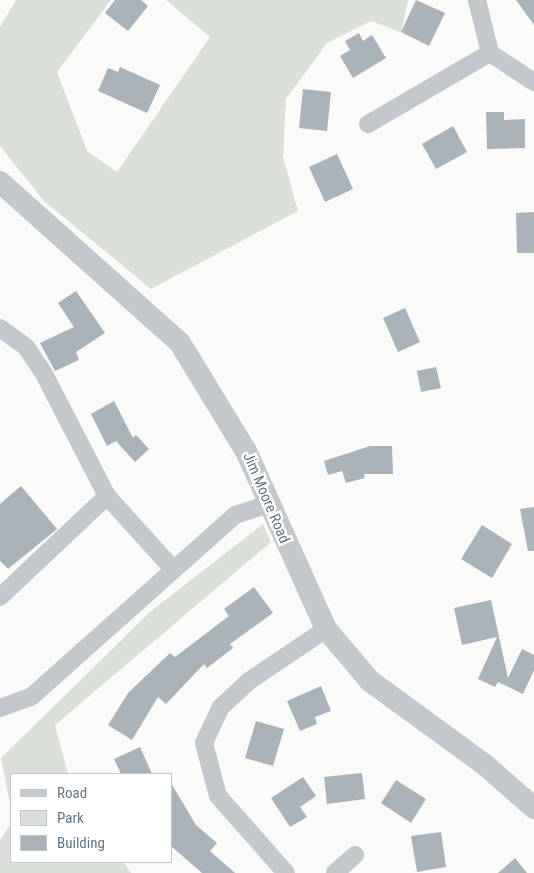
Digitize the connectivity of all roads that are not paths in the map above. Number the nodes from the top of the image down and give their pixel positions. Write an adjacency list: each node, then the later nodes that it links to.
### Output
1 (477, 0): 2 (street)
2 (490, 53): 3 (street); 4 (street)
3 (534, 82)
4 (368, 124)
5 (0, 182): 8 (street, Jim Moore Road)
6 (2, 332): 7 (street)
7 (107, 496): 9 (street); 10 (street)
8 (269, 504): 9 (street); 11 (street, Jim Moore Road)
9 (172, 568): 12 (street)
10 (0, 598)
11 (326, 629): 13 (street, Jim Moore Road); 15 (street)
12 (0, 708)
13 (534, 808)
14 (355, 855): 16 (street)
15 (286, 873)
16 (335, 873)

